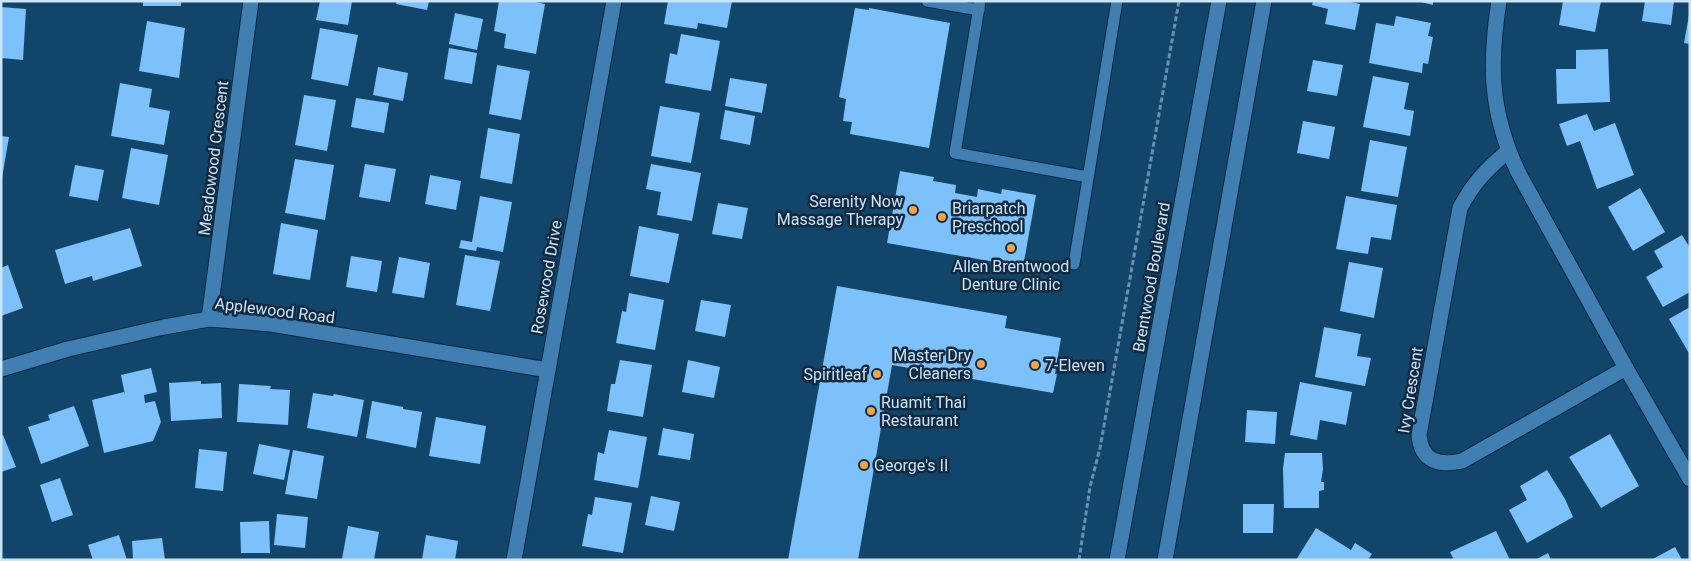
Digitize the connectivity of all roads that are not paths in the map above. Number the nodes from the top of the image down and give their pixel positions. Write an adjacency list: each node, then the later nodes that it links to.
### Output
1 (251, 1): 12 (street, Meadowood Crescent)
2 (614, 1): 15 (street, Rosewood Drive)
3 (927, 1): 8 (lane)
4 (1117, 1): 10 (lane)
5 (1219, 1): 18 (street, Brentwood Boulevard)
6 (1264, 1): 19 (street)
7 (1499, 1): 9 (street)
8 (980, 6): 10 (lane)
9 (1508, 152): 13 (street); 13 (street, Ivy Crescent)
10 (1088, 177): 11 (lane)
11 (1074, 264)
12 (209, 319): 14 (street, Applewood Road); 15 (street, Applewood Road)
13 (1626, 368): 16 (street)
14 (1, 369)
15 (548, 370): 17 (street, Rosewood Drive)
16 (1690, 479)
17 (514, 560)
18 (1117, 560)
19 (1165, 560)

